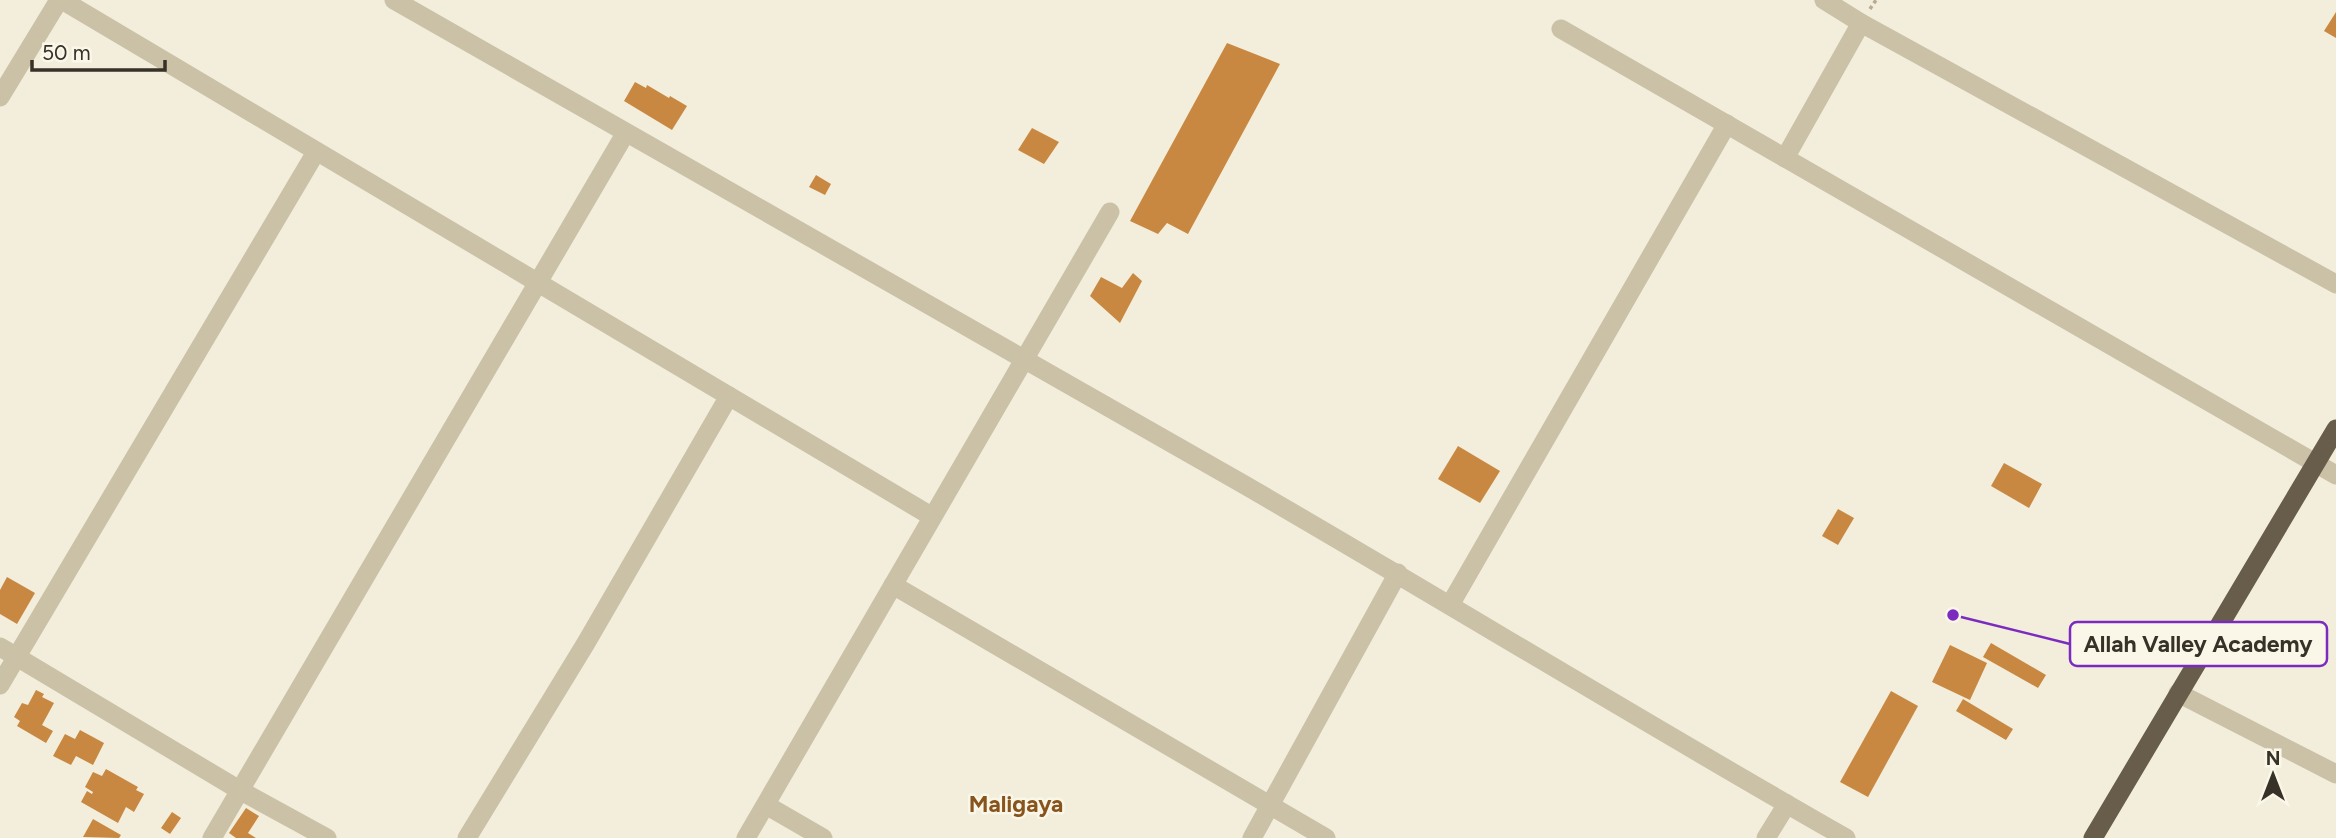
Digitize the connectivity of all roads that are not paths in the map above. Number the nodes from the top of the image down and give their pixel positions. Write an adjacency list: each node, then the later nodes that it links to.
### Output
1 (61, 0): 6 (street); 9 (street)
2 (394, 0): 8 (street)
3 (1824, 0): 4 (street)
4 (1861, 23): 10 (street); 13 (street)
5 (1561, 29): 7 (street)
6 (0, 97)
7 (1727, 124): 10 (street); 22 (street)
8 (625, 134): 12 (street); 14 (street)
9 (316, 152): 12 (street); 23 (street)
10 (1785, 158): 17 (street)
11 (1110, 212): 14 (street)
12 (537, 283): 15 (street); 27 (street)
13 (2336, 284)
14 (1026, 359): 19 (street); 20 (street)
15 (729, 396): 19 (street); 33 (street)
16 (2336, 429): 17 (highway)
17 (2316, 463): 18 (street); 25 (highway)
18 (2336, 475)
19 (931, 516): 21 (street)
20 (1398, 573): 22 (street); 30 (street)
21 (893, 585): 28 (street); 30 (street)
22 (1450, 605): 29 (street)
23 (9, 652): 24 (street); 27 (street)
24 (0, 685)
25 (2178, 693): 26 (street); 40 (highway)
26 (2336, 774)
27 (241, 791): 31 (street); 32 (street)
28 (766, 804): 34 (street); 35 (street)
29 (1787, 804): 38 (street); 39 (street)
30 (1272, 806): 36 (street); 37 (street)
31 (212, 838)
32 (327, 838)
33 (467, 838)
34 (746, 838)
35 (823, 838)
36 (1252, 838)
37 (1326, 838)
38 (1766, 838)
39 (1846, 838)
40 (2093, 838)

